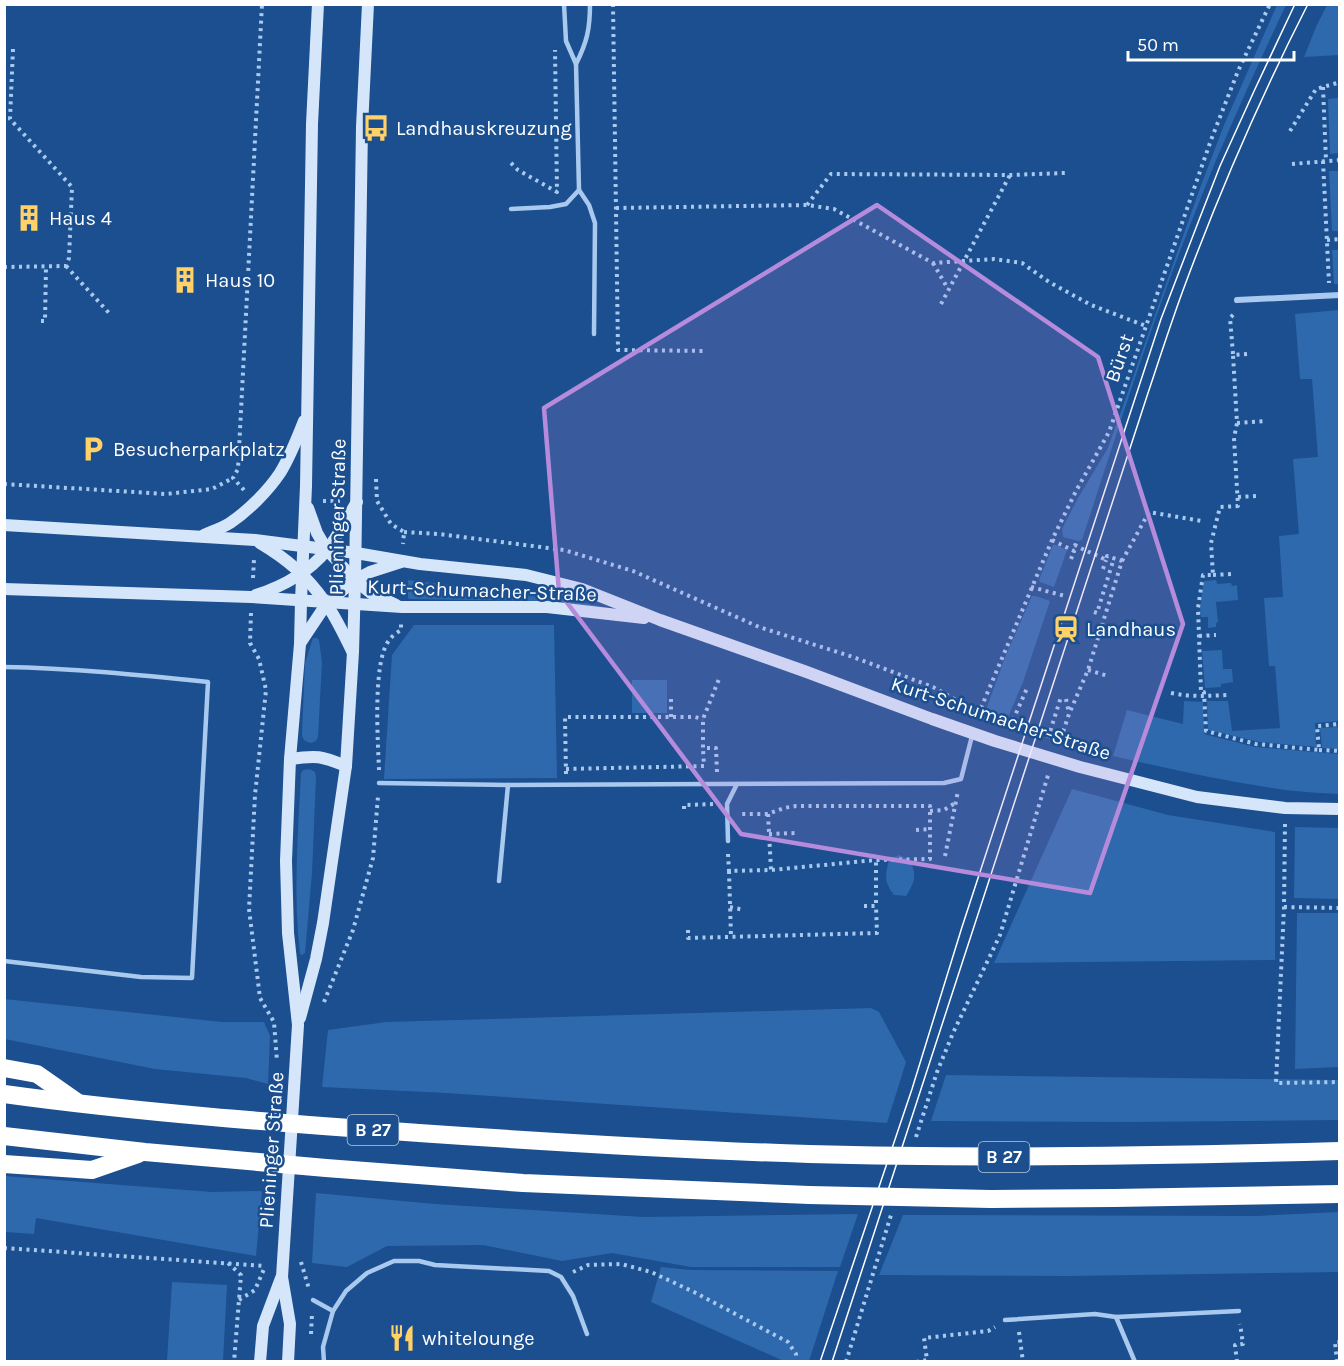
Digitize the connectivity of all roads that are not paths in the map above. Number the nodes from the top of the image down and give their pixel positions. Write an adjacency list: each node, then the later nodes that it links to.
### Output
1 (318, 4): 11 (main road, Plieninger Straße)
2 (368, 4): 13 (main road, Plieninger Straße)
3 (564, 4): 5 (lane)
4 (590, 4): 5 (lane)
5 (576, 64): 6 (lane)
6 (579, 190): 7 (lane); 10 (lane)
7 (511, 209)
8 (1340, 295): 9 (street)
9 (1237, 300)
10 (594, 334)
11 (306, 414): 12 (main road, Plieninger Straße); 15 (main road)
12 (305, 501): 17 (main road, Plieninger Straße); 18 (main road)
13 (357, 501): 18 (main road); 19 (main road, Plieninger Straße)
14 (4, 525): 15 (main road, Kurt-Schumacher-Straße)
15 (203, 536): 16 (main road, Kurt-Schumacher-Straße)
16 (255, 540): 17 (main road, Kurt-Schumacher-Straße); 21 (main road)
17 (303, 546): 18 (main road, Kurt-Schumacher-Straße); 21 (main road, Plieninger Straße)
18 (327, 550): 19 (main road, Kurt-Schumacher-Straße); 21 (main road); 22 (main road)
19 (356, 553): 20 (main road, Kurt-Schumacher-Straße); 22 (main road, Plieninger Straße)
20 (402, 561): 22 (main road); 29 (main road, Kurt-Schumacher-Straße)
21 (302, 573): 24 (main road); 25 (main road, Plieninger Straße); 26 (main road)
22 (355, 580): 26 (main road); 27 (main road, Plieninger Straße); 28 (main road)
23 (4, 589): 24 (main road, Kurt-Schumacher-Straße)
24 (251, 597): 25 (main road, Kurt-Schumacher-Straße)
25 (301, 601): 26 (main road, Kurt-Schumacher-Straße); 30 (main road, Plieninger Straße)
26 (327, 603): 27 (main road, Kurt-Schumacher-Straße); 30 (main road); 31 (main road)
27 (354, 605): 28 (main road, Kurt-Schumacher-Straße); 31 (main road, Plieninger Straße)
28 (402, 607): 29 (main road, Kurt-Schumacher-Straße)
29 (660, 620): 33 (main road, Kurt-Schumacher-Straße)
30 (300, 644): 34 (main road, Plieninger Straße)
31 (353, 652): 35 (main road, Plieninger Straße)
32 (4, 667): 42 (lane)
33 (972, 733): 37 (lane); 39 (main road, Kurt-Schumacher-Straße)
34 (290, 759): 35 (main road); 43 (main road, Plieninger Straße)
35 (346, 766): 43 (main road, Plieninger Straße)
36 (379, 783): 38 (lane)
37 (737, 784): 38 (lane); 40 (lane)
38 (508, 785): 41 (lane)
39 (1340, 809)
40 (728, 841)
41 (499, 881)
42 (4, 961)
43 (298, 1025): 52 (main road, Plieninger Straße)
44 (4, 1068): 46 (highway, B 27)
45 (4, 1094): 46 (highway, B 27)
46 (79, 1103): 48 (highway, B 27)
47 (4, 1137): 49 (highway, B 27)
48 (1340, 1151)
49 (146, 1152): 50 (highway, B 27); 51 (highway, B 27)
50 (4, 1164)
51 (1340, 1194)
52 (282, 1277): 59 (main road, Plieninger Straße); 60 (main road, Plieninger Straße)
53 (313, 1300): 54 (lane)
54 (333, 1311): 58 (lane); 61 (lane)
55 (1239, 1311): 56 (lane)
56 (1116, 1317): 57 (lane); 62 (lane)
57 (1005, 1320)
58 (588, 1334)
59 (260, 1362)
60 (288, 1362)
61 (324, 1362)
62 (1135, 1362)

